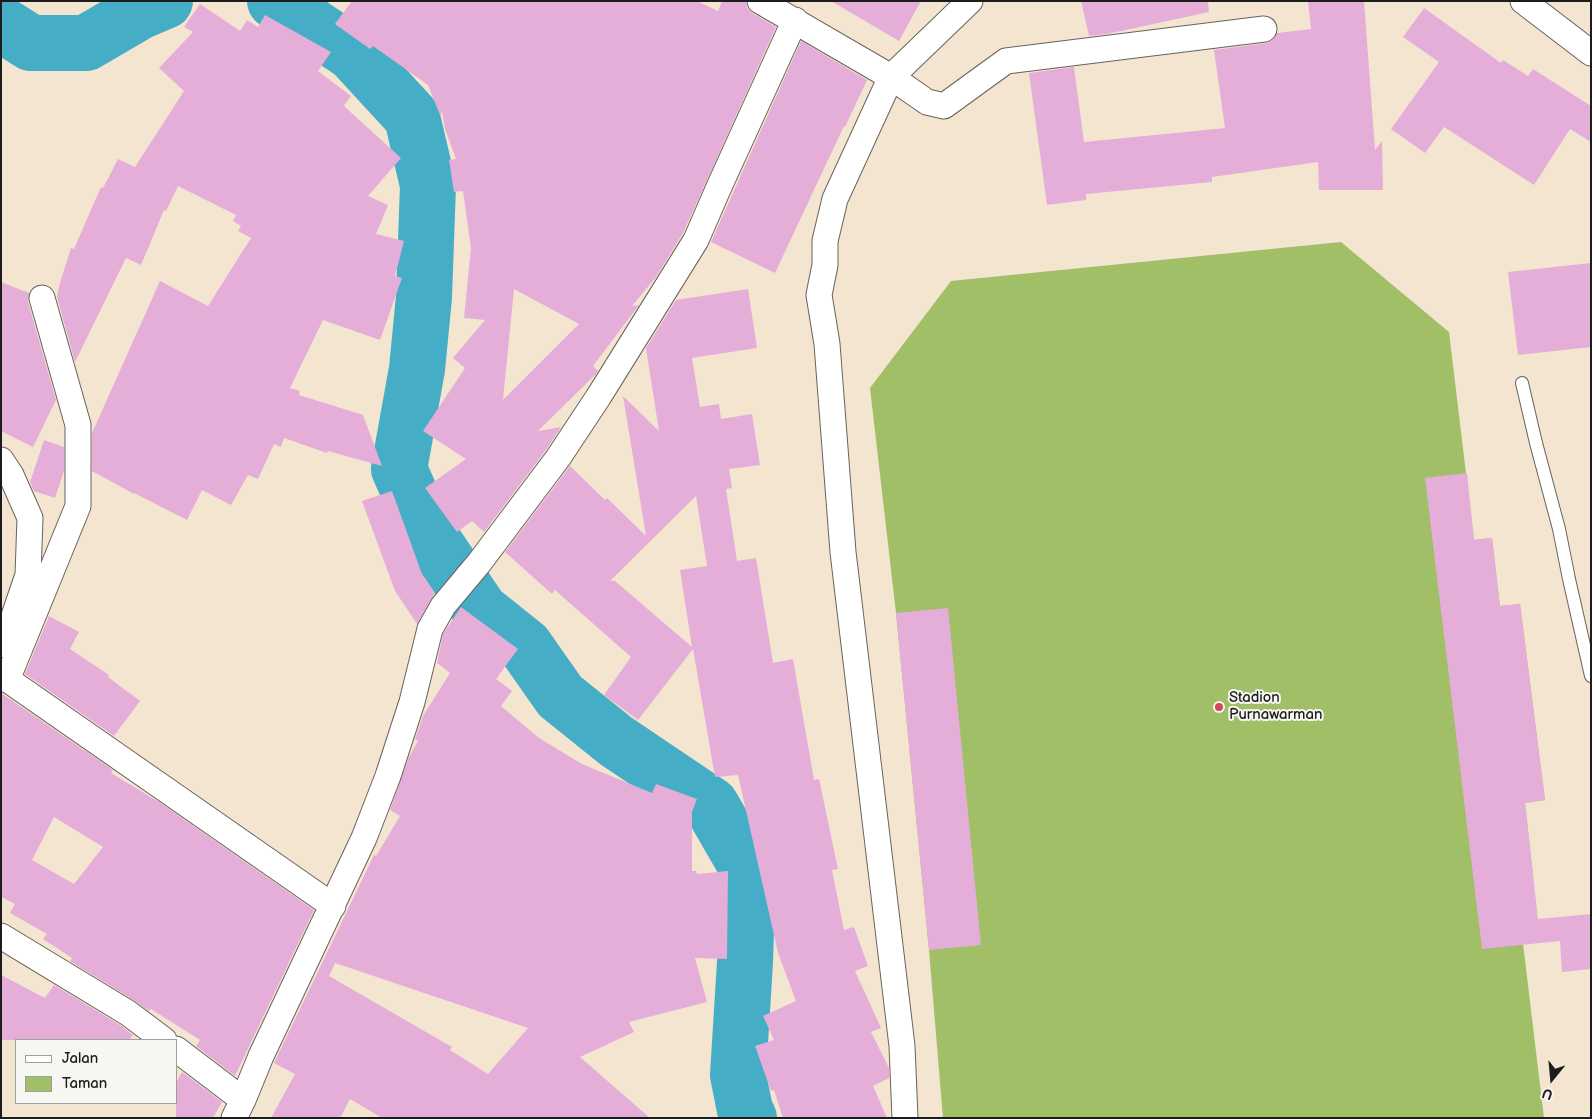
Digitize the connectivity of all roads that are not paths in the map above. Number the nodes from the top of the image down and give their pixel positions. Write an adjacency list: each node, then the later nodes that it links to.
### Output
1 (760, 1): 4 (street)
2 (970, 1): 7 (street)
3 (1523, 1): 6 (street)
4 (795, 20): 7 (street); 14 (street)
5 (1264, 29): 7 (street)
6 (1591, 53)
7 (891, 77): 19 (street)
8 (42, 298): 13 (street)
9 (1522, 383): 12 (lane)
10 (1, 460): 11 (street)
11 (1, 652)
12 (1591, 676)
13 (4, 678): 14 (street)
14 (333, 906): 18 (street)
15 (1, 936): 16 (street)
16 (163, 1039)
17 (178, 1052): 18 (street)
18 (238, 1109)
19 (905, 1118)

